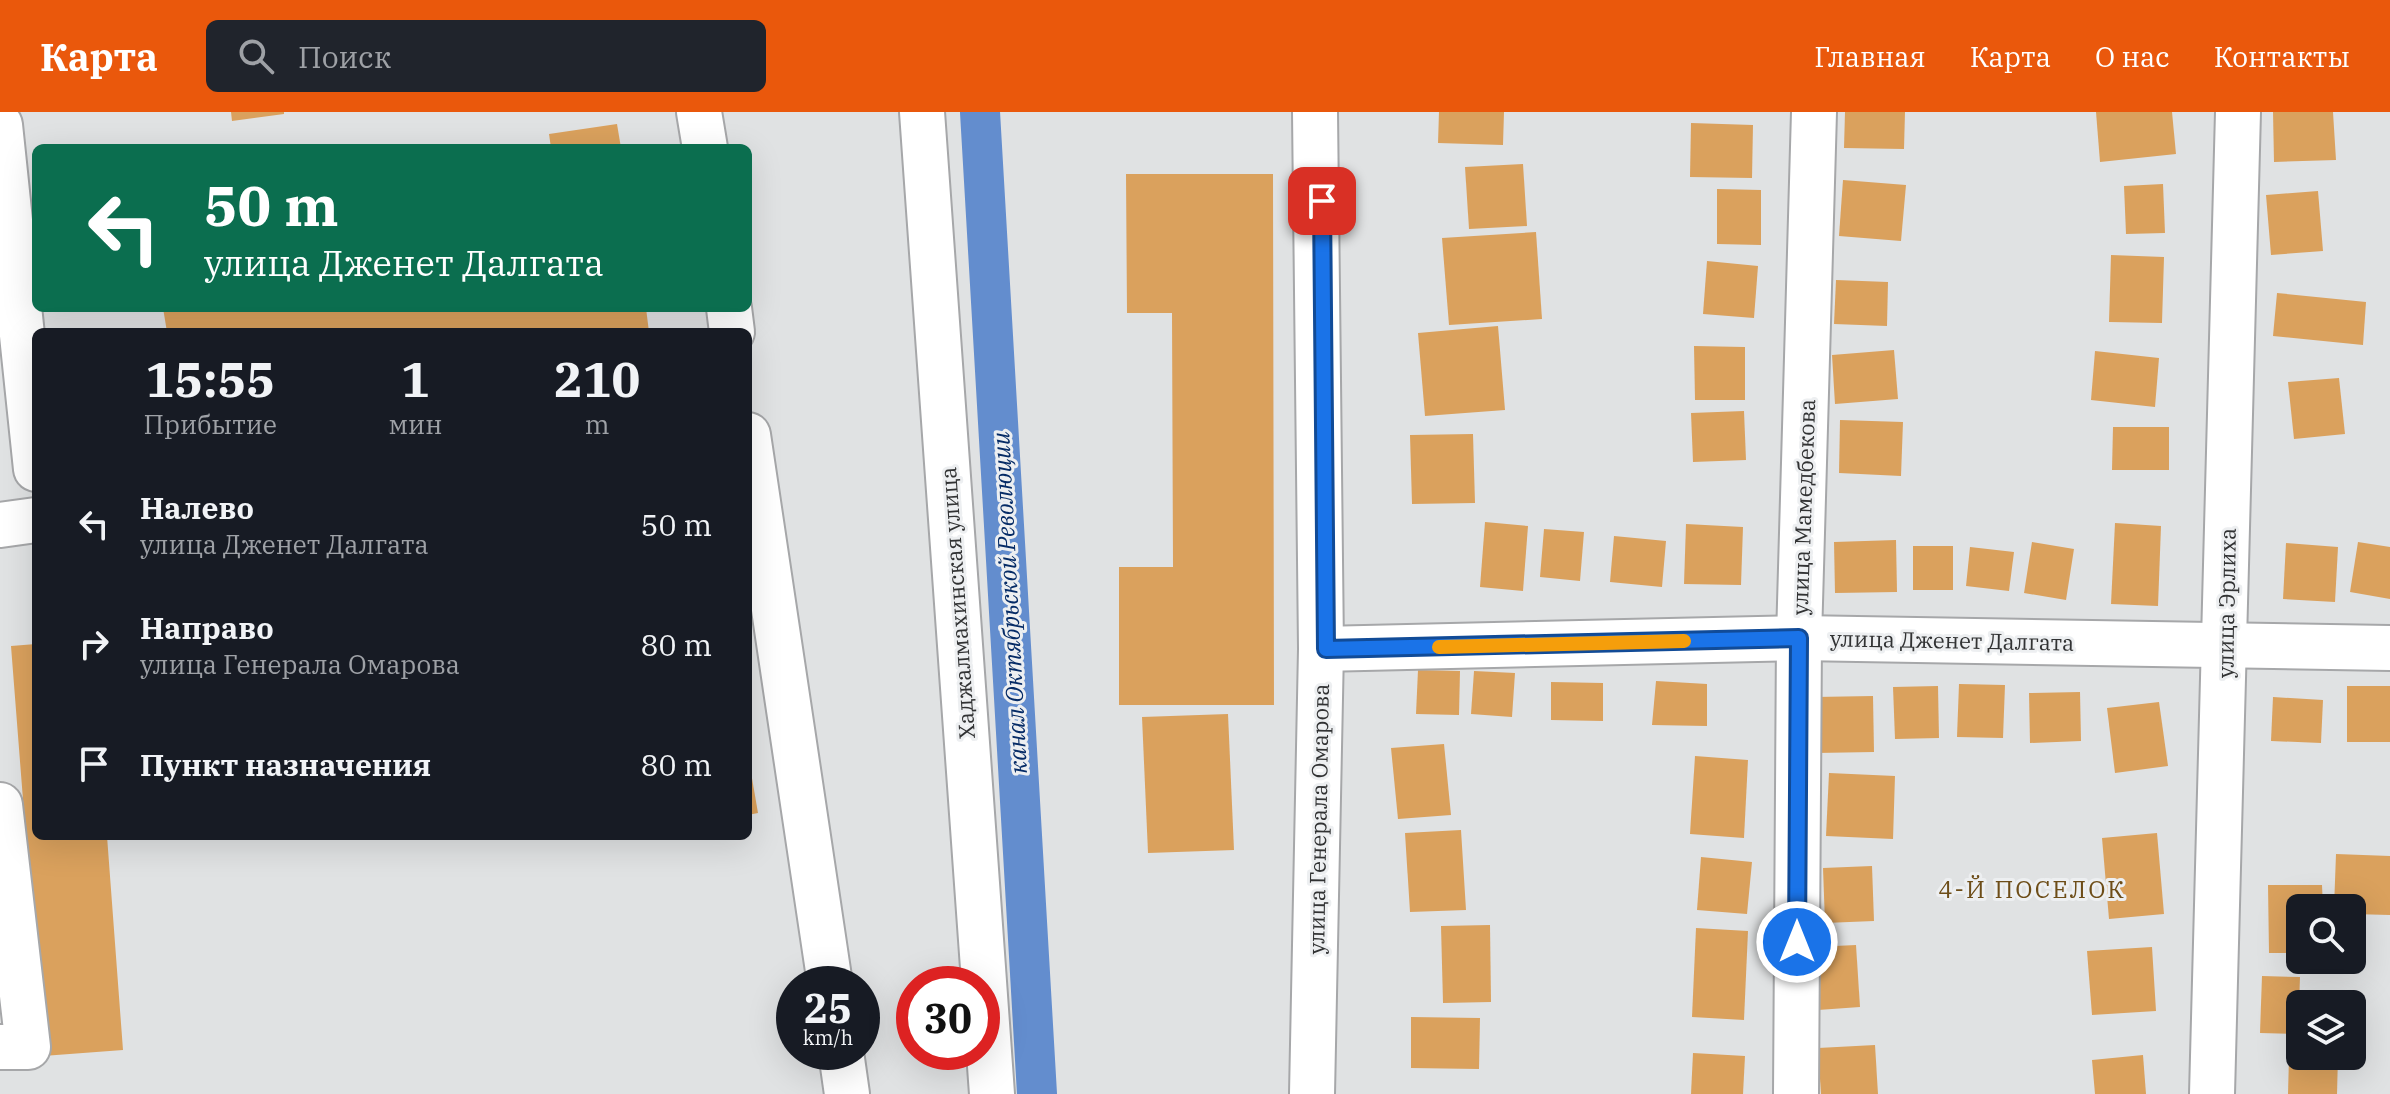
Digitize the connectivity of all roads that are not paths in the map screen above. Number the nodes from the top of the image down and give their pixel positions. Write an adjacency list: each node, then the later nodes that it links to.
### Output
1 (699, 112): 7 (street)
2 (922, 112): 21 (street, Хаджалмахинская улица)
3 (1318, 112): 15 (street, улица Генерала Омарова)
4 (1814, 112): 12 (street, улица Мамедбекова)
5 (2238, 112): 13 (street, улица Эрлиха)
6 (0, 125): 8 (street)
7 (704, 144)
8 (32, 431)
9 (752, 462): 17 (street)
10 (32, 521): 11 (street)
11 (0, 525)
12 (1799, 638): 13 (street, улица Дженет Далгата); 15 (street, улица Дженет Далгата); 24 (street, улица Мамедбекова)
13 (2225, 644): 14 (street, улица Дженет Далгата); 25 (street, улица Эрлиха)
14 (2390, 648)
15 (1324, 649): 22 (street, улица Генерала Омарова); 23 (street, улица Генерала Омарова)
16 (0, 805): 18 (street)
17 (827, 966)
18 (0, 1047)
19 (844, 1070): 20 (street)
20 (847, 1094)
21 (992, 1094)
22 (1312, 1094)
23 (1318, 1094)
24 (1796, 1094)
25 (2212, 1094)

